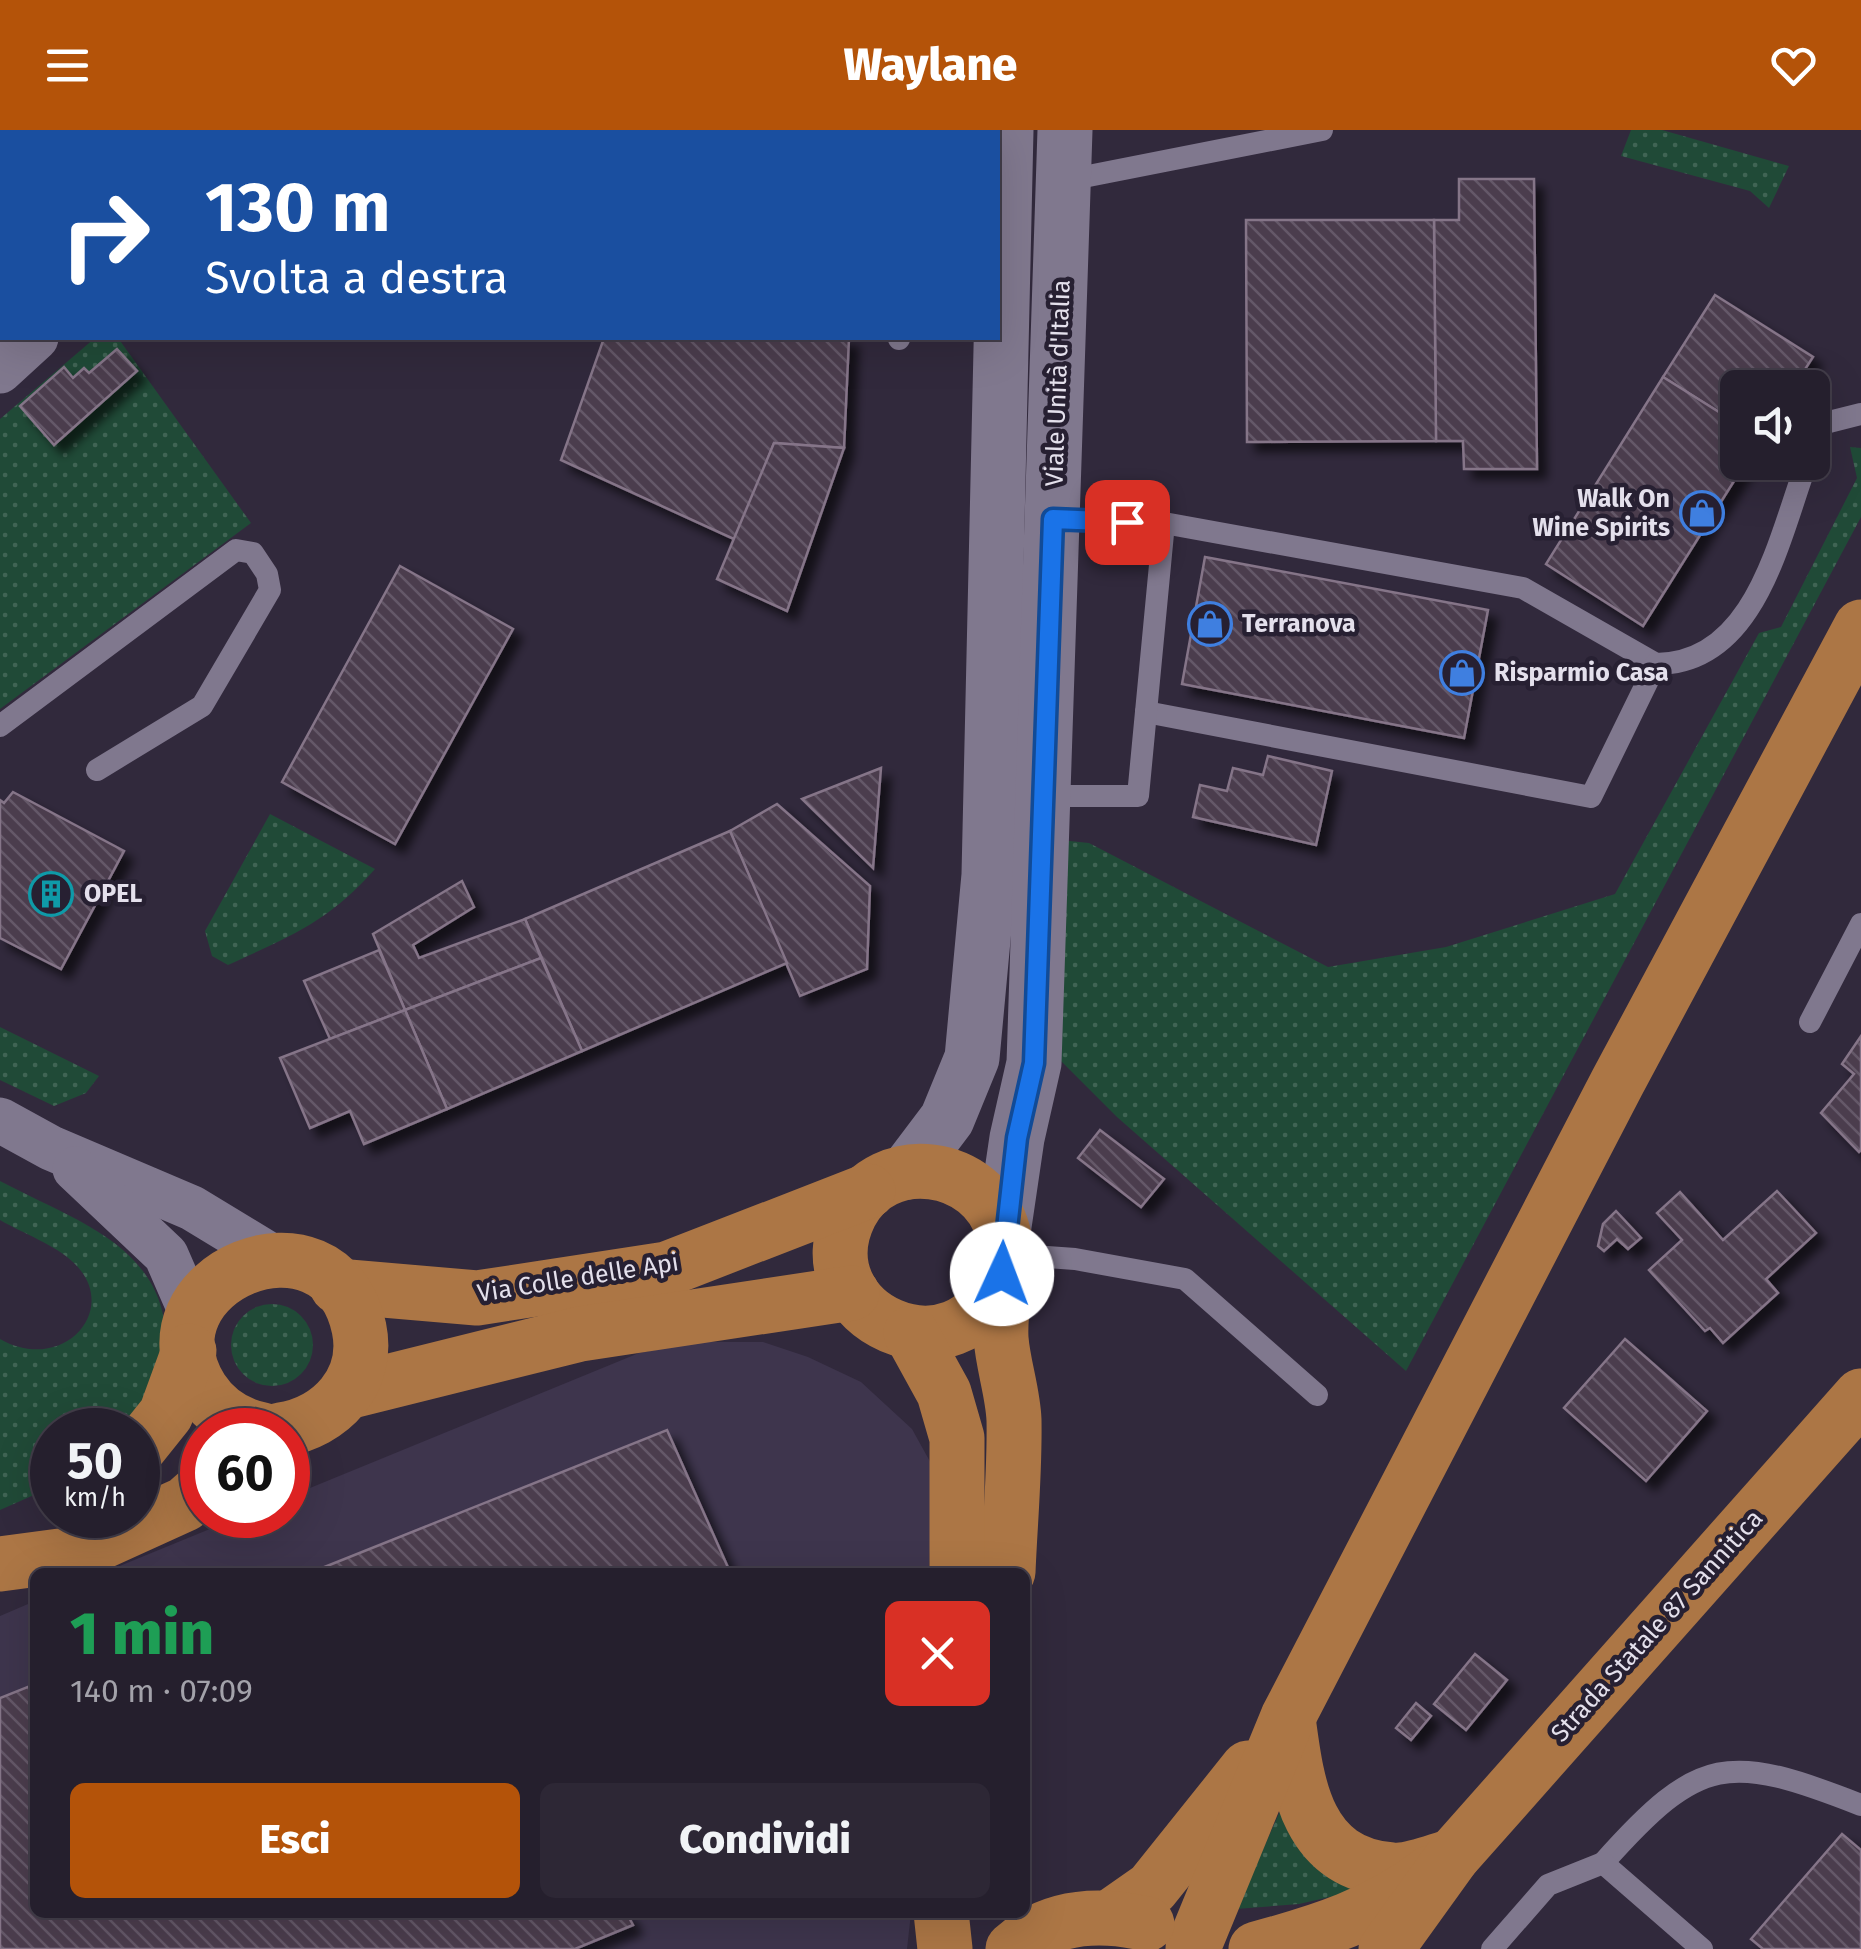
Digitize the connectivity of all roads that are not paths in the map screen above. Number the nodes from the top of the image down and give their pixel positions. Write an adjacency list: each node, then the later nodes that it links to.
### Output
1 (1006, 130): 21 (street)
2 (1322, 130): 3 (lane)
3 (1064, 155): 9 (street, Viale Unità d'Italia)
4 (34, 340): 5 (street)
5 (0, 372)
6 (1861, 414): 7 (lane)
7 (1830, 422)
8 (1800, 480): 12 (lane)
9 (1053, 519): 10 (lane); 16 (street, Viale Unità d'Italia)
10 (1164, 522): 12 (lane); 13 (lane)
11 (1861, 626): 39 (main road)
12 (1656, 664): 13 (lane)
13 (1146, 712): 16 (lane)
14 (0, 726): 15 (lane)
15 (97, 770)
16 (1044, 796): 22 (street, Viale Unità d'Italia)
17 (1861, 924): 18 (lane)
18 (1810, 1022)
19 (0, 1120): 20 (street)
20 (51, 1148): 23 (street); 26 (street)
21 (887, 1181): 22 (main road); 24 (main road, Via Colle delle Api); 25 (main road)
22 (1004, 1254): 27 (main road); 29 (lane); 38 (main road)
23 (276, 1259): 24 (main road); 26 (main road)
24 (337, 1286): 28 (main road)
25 (852, 1293): 27 (main road); 28 (main road)
26 (191, 1334): 31 (main road); 32 (main road)
27 (911, 1334): 37 (main road)
28 (347, 1392): 33 (main road)
29 (1317, 1395)
30 (1861, 1396): 41 (main road, Strada Statale 87 Sannitica)
31 (216, 1408)
32 (160, 1422)
33 (310, 1423)
34 (180, 1506): 36 (main road)
35 (30, 1538): 36 (main road)
36 (0, 1560)
37 (956, 1568)
38 (1008, 1568)
39 (1288, 1718): 41 (main road); 43 (main road); 47 (main road)
40 (1861, 1805): 42 (lane)
41 (1452, 1856): 48 (main road, Strada Statale 87 Sannitica); 49 (main road, Strada Statale 87 Sannitica)
42 (1603, 1862): 50 (lane); 51 (lane)
43 (1068, 1910): 46 (main road); 47 (main road)
44 (942, 1918): 45 (main road)
45 (945, 1949)
46 (1013, 1949)
47 (1193, 1949)
48 (1256, 1949)
49 (1386, 1949)
50 (1492, 1949)
51 (1702, 1949)

